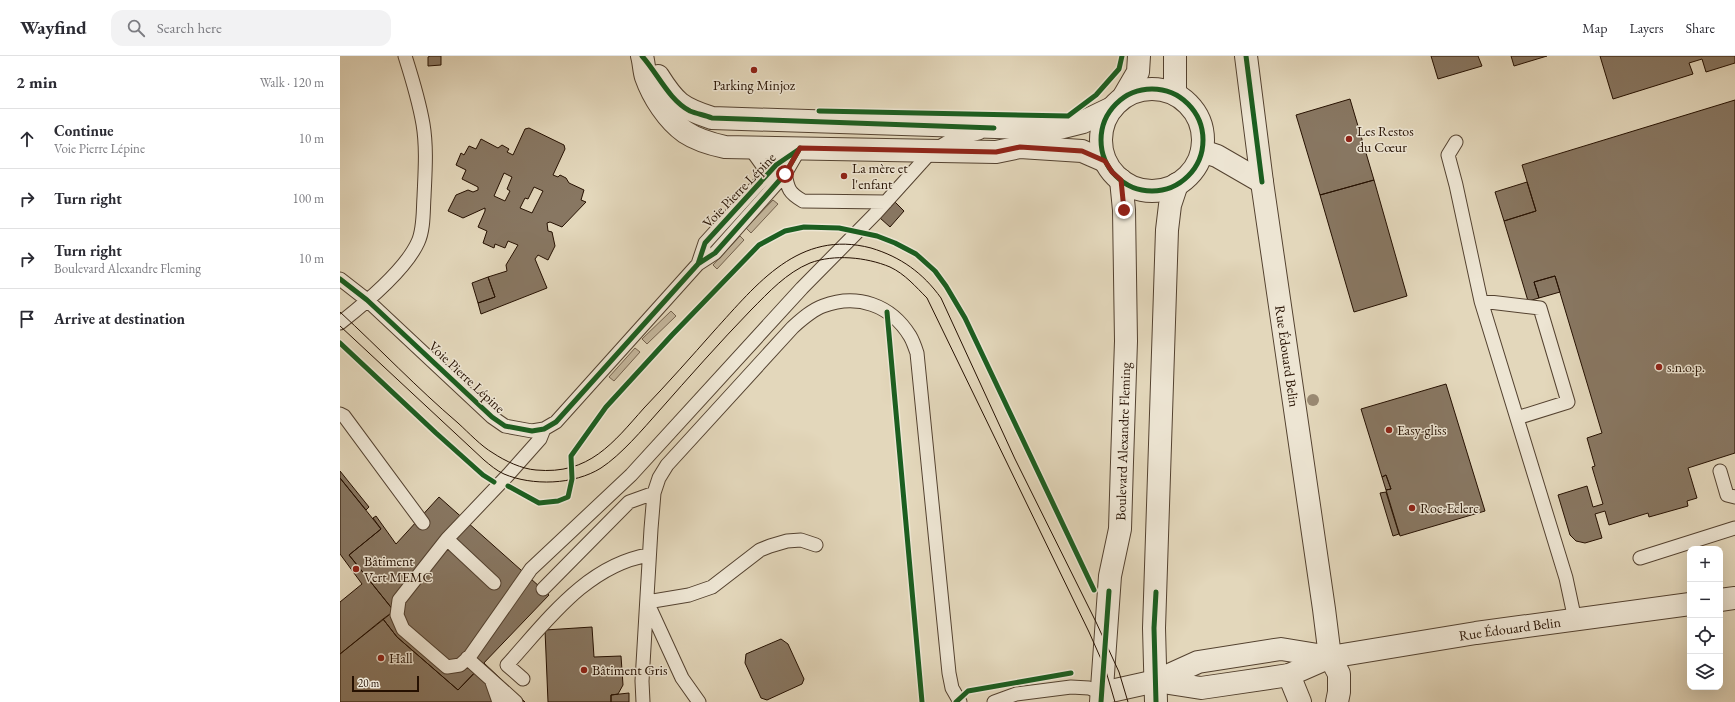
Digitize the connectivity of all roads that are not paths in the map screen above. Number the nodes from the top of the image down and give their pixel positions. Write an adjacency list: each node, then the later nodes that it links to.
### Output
1 (406, 56): 24 (lane)
2 (642, 56): 8 (street); 11 (street)
3 (1139, 56): 7 (street)
4 (1175, 56): 6 (street)
5 (1246, 56): 19 (street, Rue Édouard Belin)
6 (1175, 94): 7 (street); 13 (street)
7 (1118, 102): 9 (street); 15 (street)
8 (825, 122): 9 (street); 12 (street)
9 (994, 128): 14 (lane)
10 (1456, 142): 25 (lane)
11 (750, 148): 12 (street); 16 (lane)
12 (800, 148): 14 (street); 16 (lane, Voie Pierre Lépine); 17 (lane, Voie Pierre Lépine)
13 (1202, 151): 19 (street); 20 (street)
14 (931, 152): 15 (street); 21 (lane)
15 (1105, 161): 18 (street)
16 (768, 173): 22 (lane, Voie Pierre Lépine)
17 (785, 174): 21 (lane); 22 (lane, Voie Pierre Lépine)
18 (1121, 180): 20 (street); 54 (street, Boulevard Alexandre Fleming)
19 (1262, 182): 48 (street, Rue Édouard Belin)
20 (1177, 184): 53 (street)
21 (886, 202): 26 (lane)
22 (698, 264): 31 (lane, Voie Pierre Lépine)
23 (340, 279): 24 (lane, Voie Pierre Lépine)
24 (367, 300): 27 (lane); 31 (lane, Voie Pierre Lépine)
25 (1481, 301): 30 (lane); 30 (lane)
26 (776, 318): 28 (lane); 49 (lane)
27 (340, 323)
28 (772, 350): 33 (lane); 59 (lane)
29 (340, 414): 35 (lane)
30 (1517, 418): 47 (lane)
31 (544, 429): 37 (lane)
32 (1720, 471): 34 (lane)
33 (654, 493): 39 (lane); 42 (lane)
34 (1735, 497)
35 (423, 524)
36 (1735, 528): 40 (lane)
37 (446, 539): 41 (lane); 49 (lane)
38 (816, 545): 45 (lane)
39 (649, 555): 45 (lane); 51 (lane)
40 (1640, 558)
41 (494, 583)
42 (543, 589)
43 (1735, 598): 44 (street)
44 (1723, 600)
45 (647, 602): 57 (lane); 58 (lane)
46 (1687, 604): 47 (street, Rue Édouard Belin)
47 (1576, 620): 48 (street, Rue Édouard Belin)
48 (1330, 657): 50 (street); 53 (street, Rue Édouard Belin); 64 (street, Rue Édouard Belin)
49 (468, 658): 52 (lane)
50 (1289, 675): 53 (street); 63 (street)
51 (522, 679)
52 (492, 680): 55 (lane); 56 (lane)
53 (1156, 681): 54 (street, Rue Édouard Belin); 61 (street); 62 (lane)
54 (1099, 699): 60 (lane)
55 (499, 702)
56 (516, 702)
57 (643, 702)
58 (699, 702)
59 (960, 702)
60 (994, 702)
61 (1156, 702)
62 (1161, 702)
63 (1300, 702)
64 (1337, 702)

